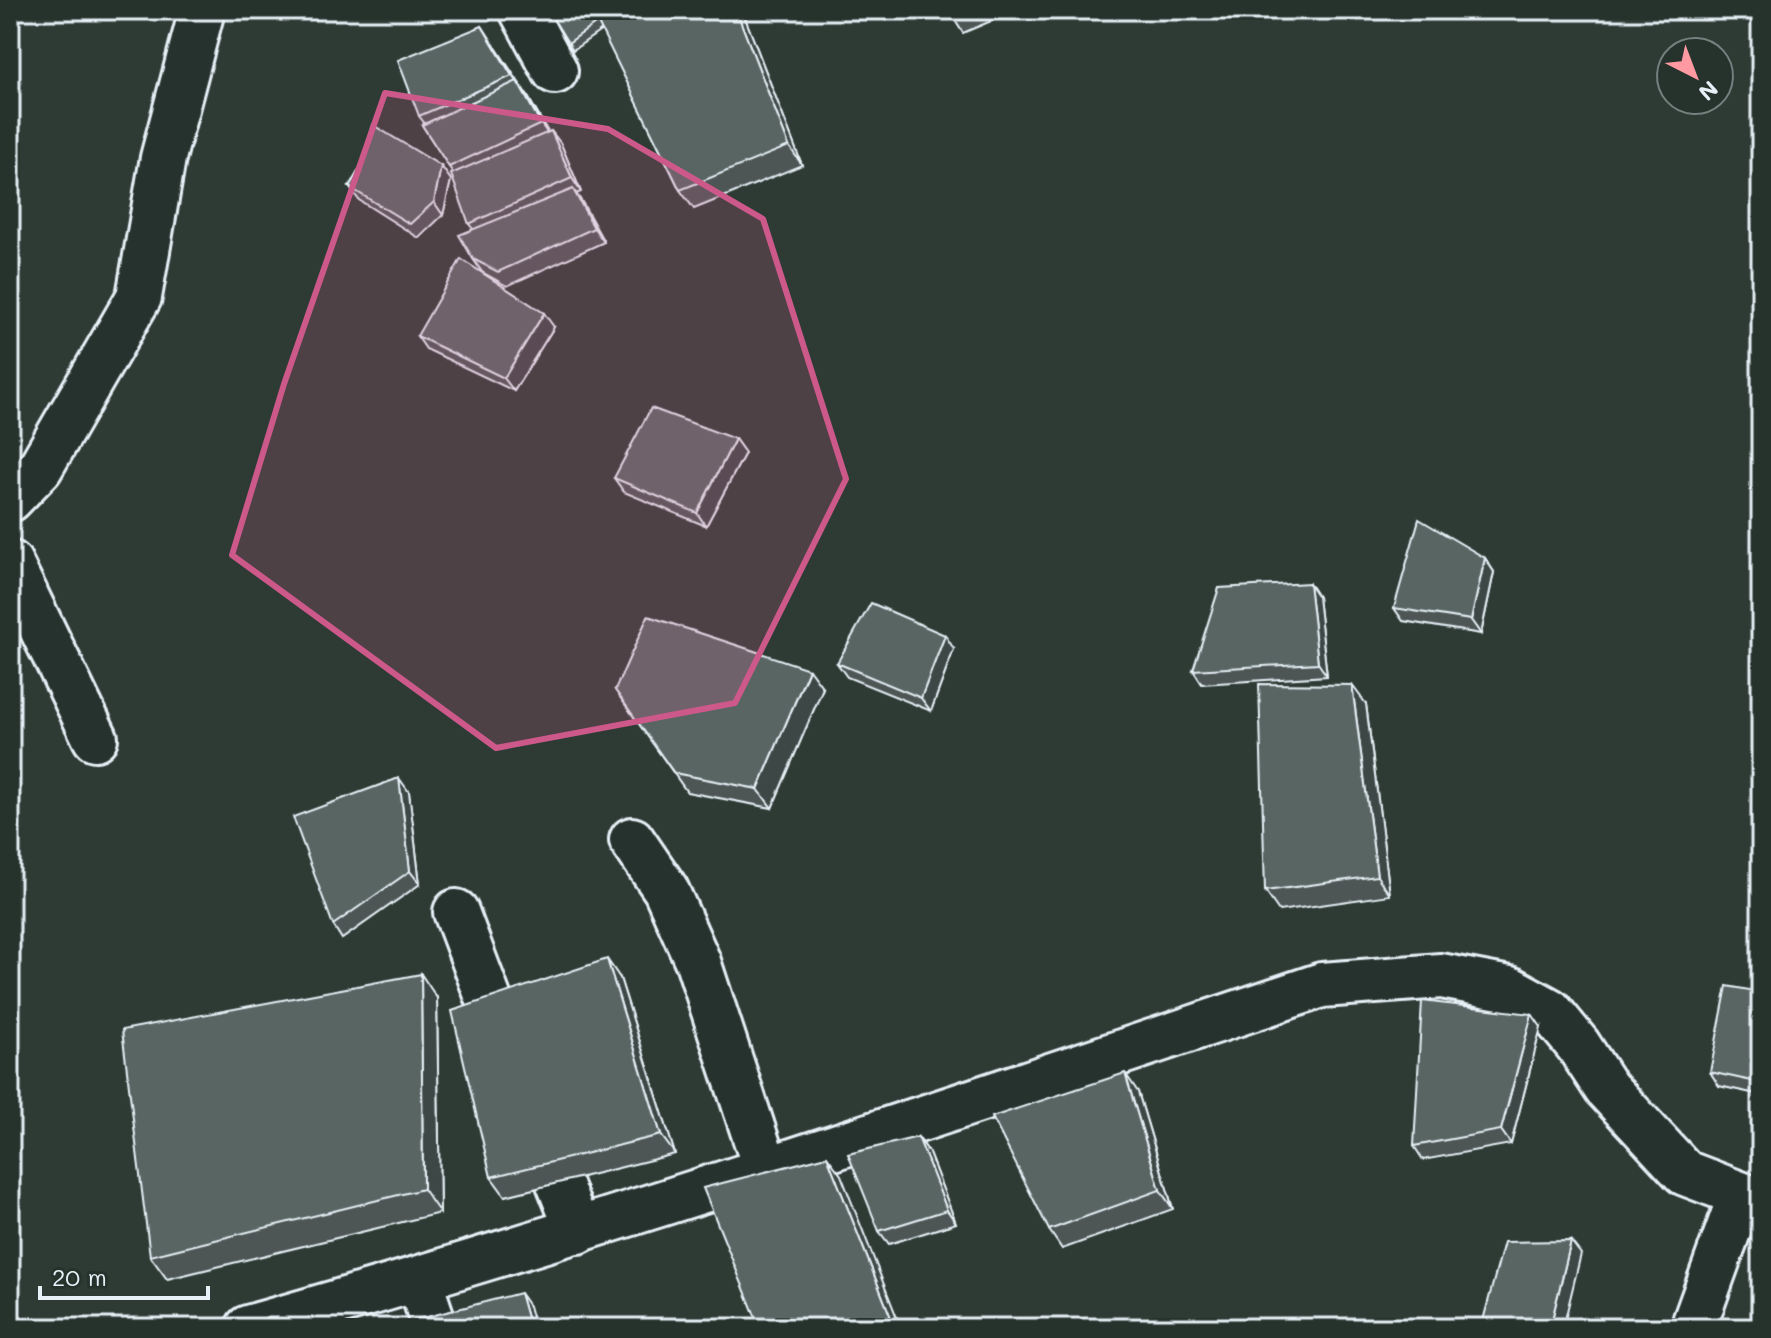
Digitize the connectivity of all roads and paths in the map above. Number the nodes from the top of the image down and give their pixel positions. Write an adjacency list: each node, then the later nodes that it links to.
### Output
1 (202, 10): 4 (street)
2 (522, 10): 3 (street)
3 (555, 71)
4 (10, 499)
5 (10, 563): 6 (street)
6 (95, 738)
7 (632, 840): 9 (street)
8 (456, 912): 11 (street)
9 (766, 1170): 10 (street); 11 (street)
10 (1751, 1198): 15 (street)
11 (578, 1231): 12 (street)
12 (419, 1280): 13 (street); 14 (street)
13 (248, 1328)
14 (435, 1328)
15 (1693, 1328)

